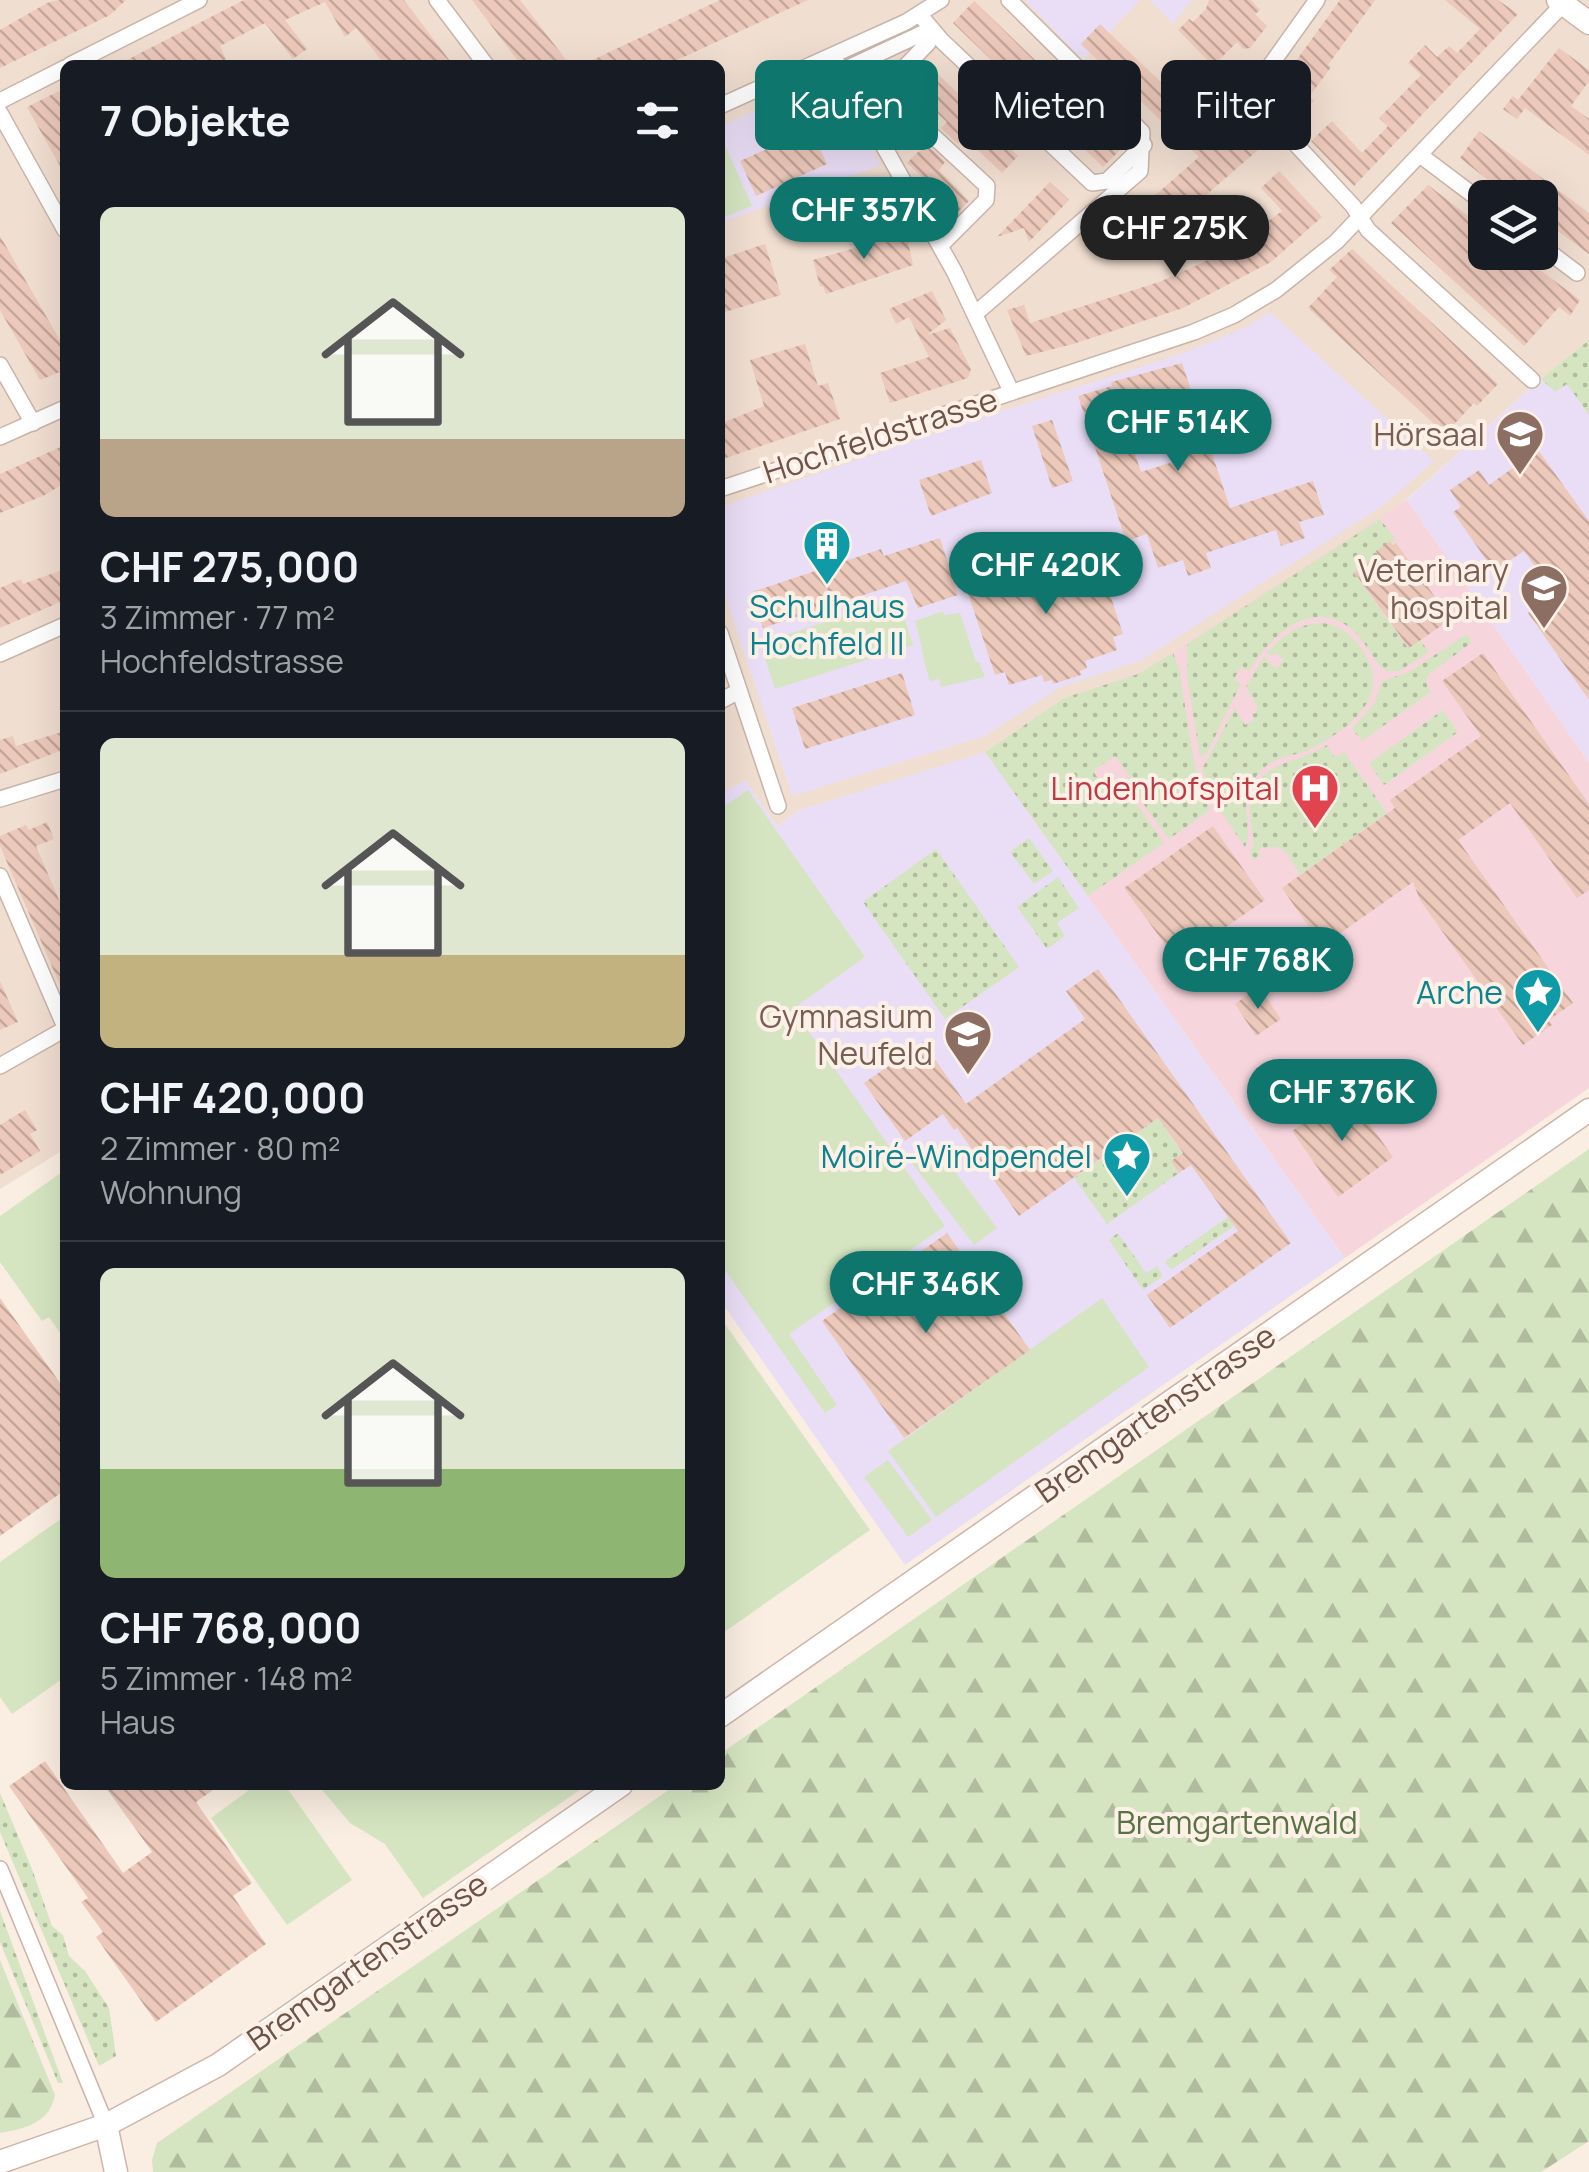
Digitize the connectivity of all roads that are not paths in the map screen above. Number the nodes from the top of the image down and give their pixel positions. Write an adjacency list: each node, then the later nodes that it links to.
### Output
1 (199, 0): 10 (street)
2 (436, 0): 11 (street)
3 (941, 0): 7 (street)
4 (1009, 0): 19 (street)
5 (1318, 0): 23 (street)
6 (1563, 1): 8 (main road); 21 (street, Hochfeldstrasse)
7 (920, 15): 9 (street); 19 (street)
8 (1589, 23)
9 (833, 56): 12 (street); 16 (street)
10 (80, 60)
11 (482, 60)
12 (835, 60)
13 (60, 70): 15 (street)
14 (868, 98): 14 (street)
15 (0, 100)
16 (725, 104)
17 (0, 113): 24 (street)
18 (938, 141): 25 (street)
19 (1144, 145): 28 (street)
20 (887, 150): 25 (street)
21 (1420, 154): 22 (street); 23 (street, Hochfeldstrasse)
22 (1468, 191)
23 (1360, 217): 30 (street); 31 (street, Hochfeldstrasse)
24 (60, 221)
25 (940, 246): 28 (street)
26 (1558, 259): 27 (street)
27 (1577, 273)
28 (976, 314): 31 (street)
29 (0, 364): 33 (street)
30 (1532, 380)
31 (1011, 392): 35 (street, Hochfeldstrasse)
32 (60, 410): 33 (street)
33 (33, 422): 34 (street)
34 (0, 437)
35 (725, 487)
36 (60, 628): 38 (street)
37 (725, 649): 39 (street)
38 (0, 654)
39 (739, 690): 40 (street); 43 (street)
40 (725, 697)
41 (60, 780): 42 (street)
42 (0, 799)
43 (778, 806)
44 (0, 876): 45 (street)
45 (60, 1016)
46 (60, 1031): 47 (street)
47 (0, 1066)
48 (1589, 1110): 49 (main road, Bremgartenstrasse)
49 (725, 1713)
50 (614, 1790): 52 (main road, Bremgartenstrasse)
51 (0, 1870): 52 (street)
52 (106, 2125): 53 (main road, Bremgartenstrasse); 54 (main road)
53 (0, 2162)
54 (116, 2172)

